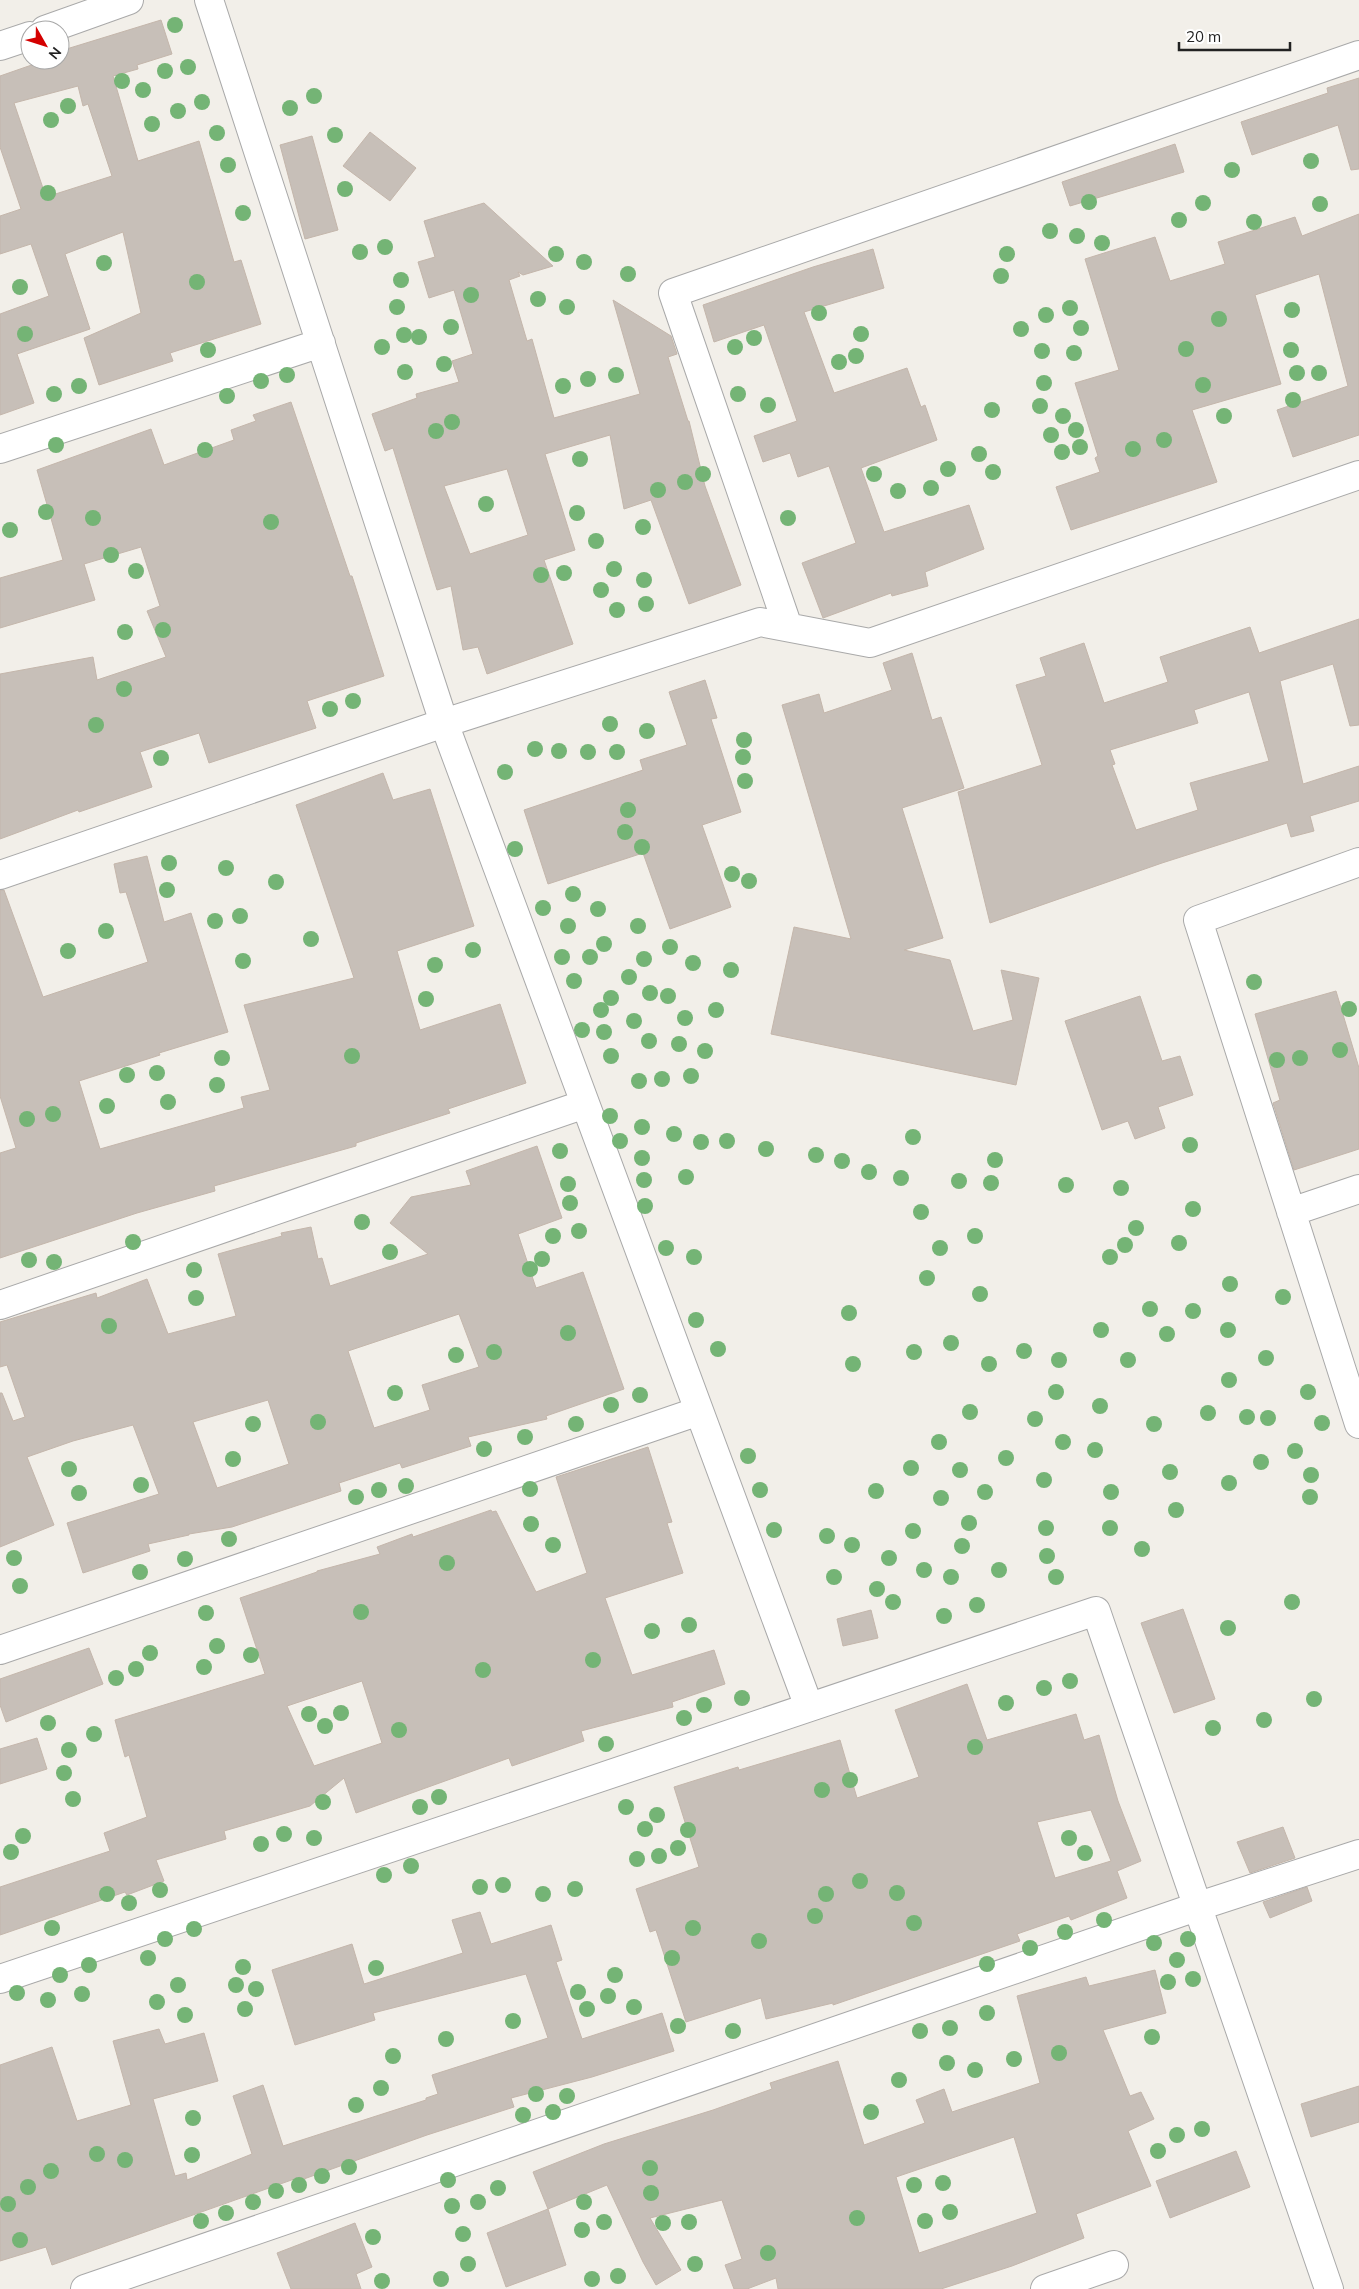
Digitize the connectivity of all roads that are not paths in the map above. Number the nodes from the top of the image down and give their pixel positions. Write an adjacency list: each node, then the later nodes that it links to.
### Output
1 (129, 0): 3 (street)
2 (209, 0): 7 (street)
3 (70, 21)
4 (20, 39): 5 (street)
5 (0, 46)
6 (1359, 55): 10 (street)
7 (321, 343): 8 (street); 11 (street)
8 (0, 449)
9 (1359, 476): 10 (street)
10 (788, 627): 11 (street)
11 (444, 723): 13 (street); 14 (street)
12 (1359, 862): 16 (street)
13 (0, 874)
14 (585, 1104): 17 (street); 18 (street)
15 (1359, 1189): 16 (street)
16 (1292, 1212): 19 (street)
17 (0, 1305)
18 (699, 1411): 20 (street); 21 (street)
19 (1359, 1424)
20 (0, 1650)
21 (809, 1707): 23 (street); 24 (street)
22 (1359, 1854): 23 (street)
23 (1199, 1906): 26 (street); 28 (street)
24 (0, 1979)
25 (1114, 2265): 27 (street)
26 (85, 2289)
27 (1045, 2289)
28 (1329, 2289)

